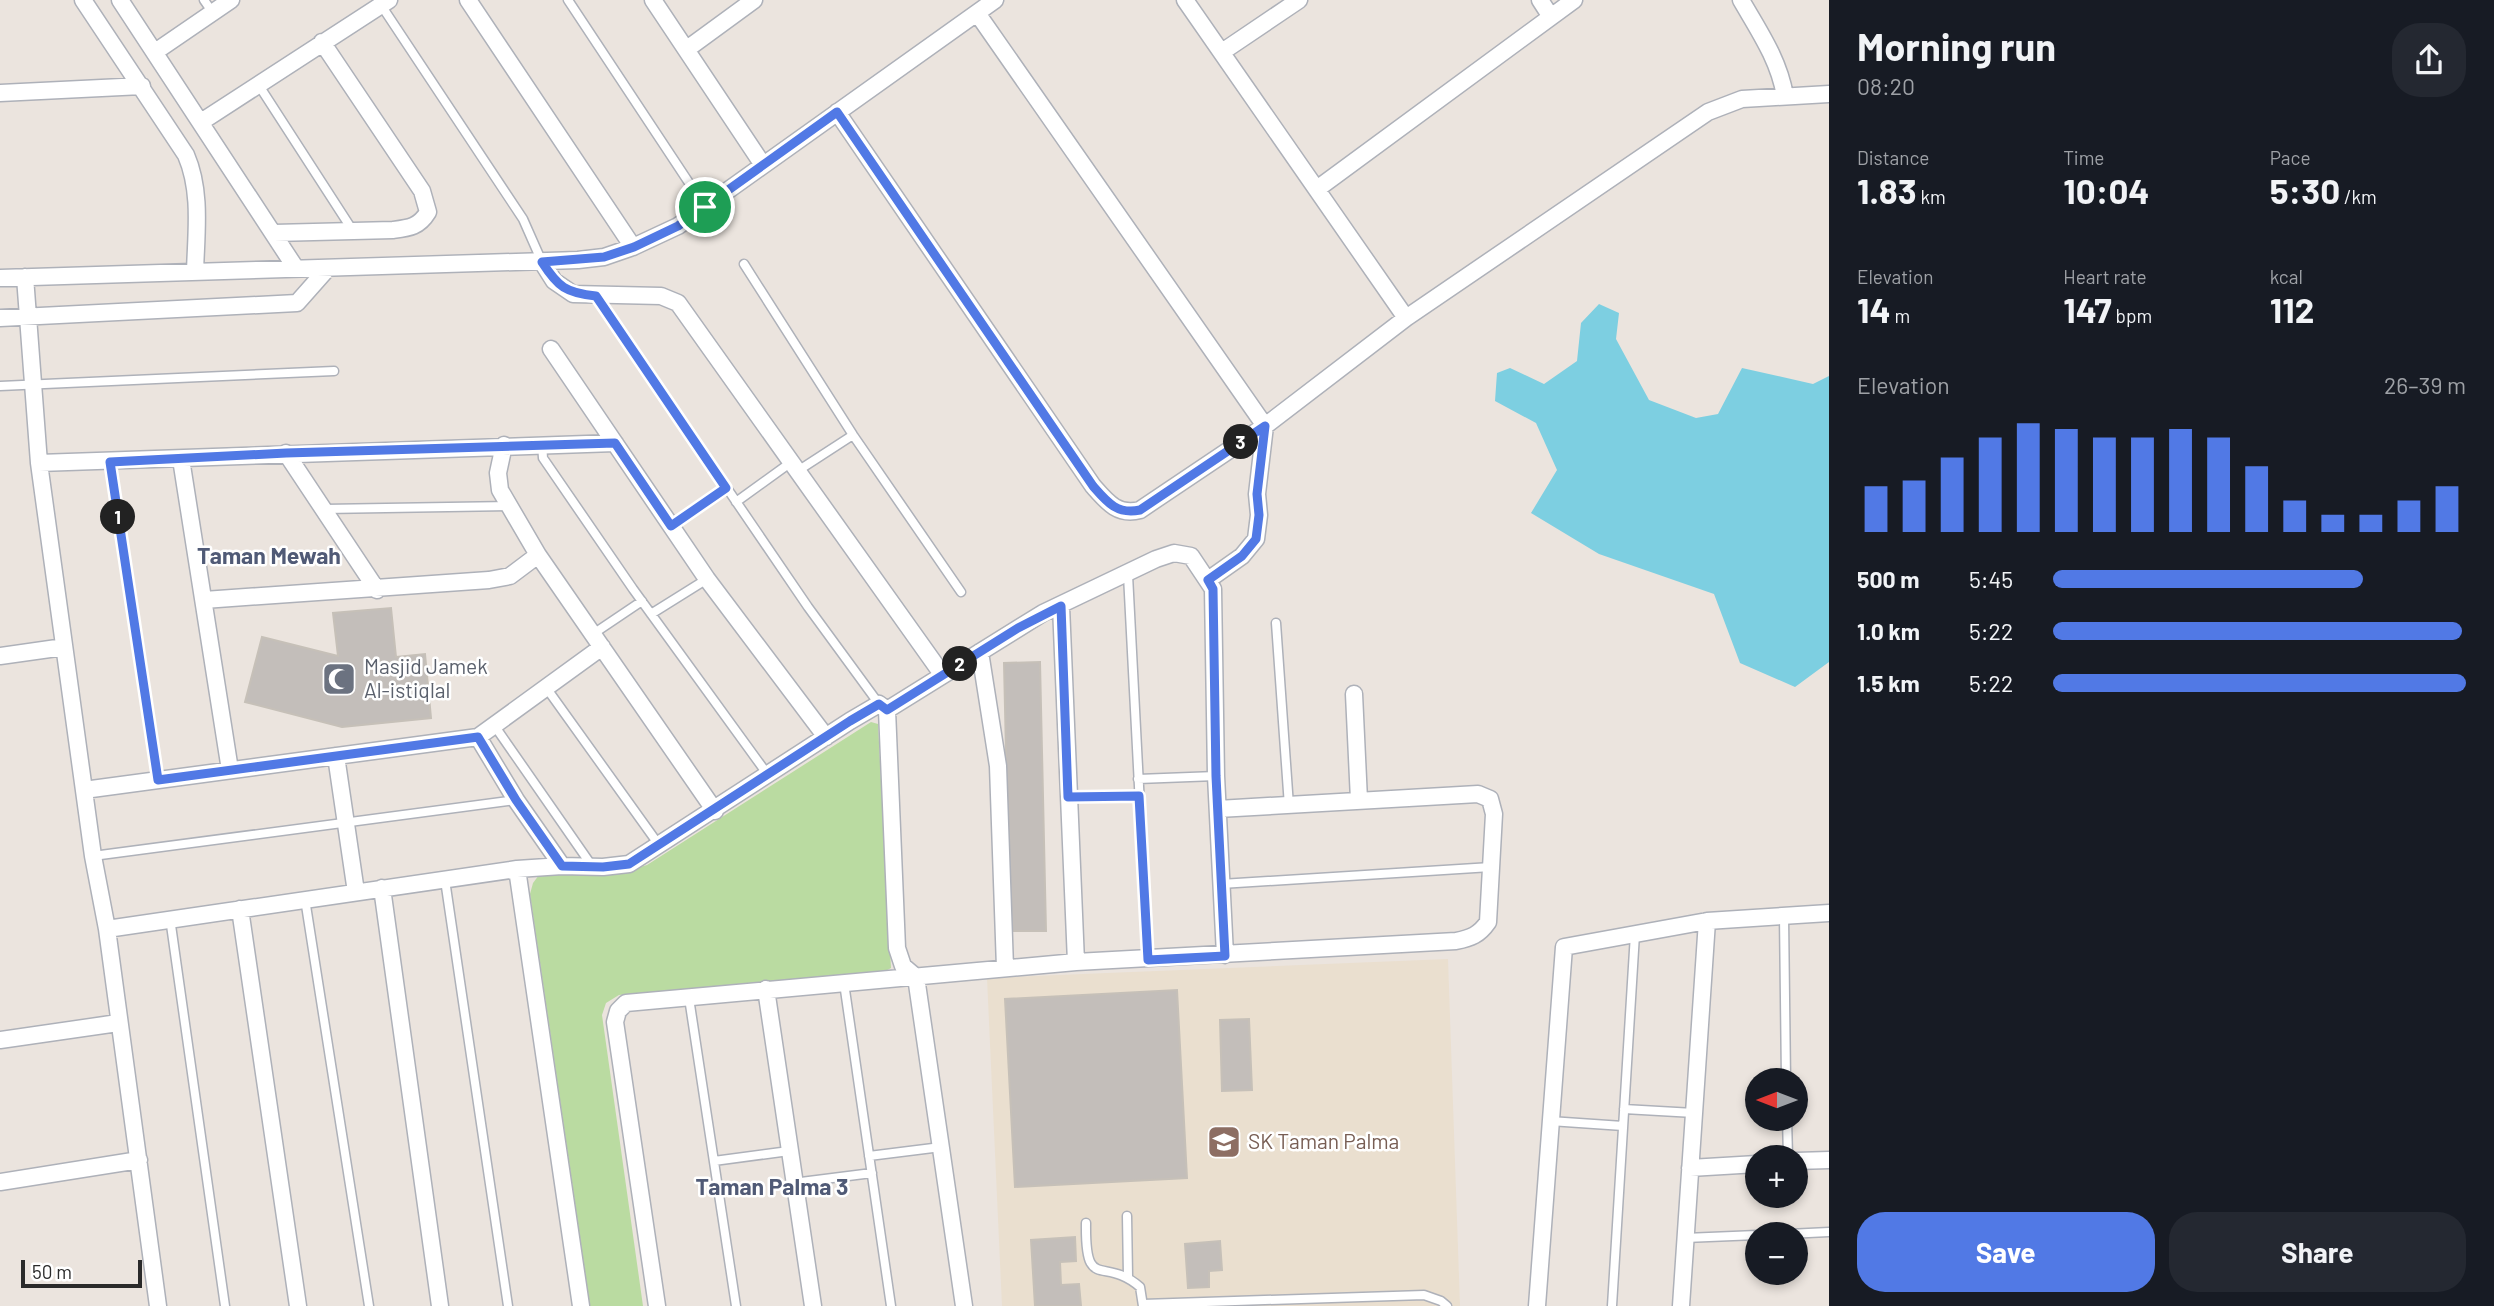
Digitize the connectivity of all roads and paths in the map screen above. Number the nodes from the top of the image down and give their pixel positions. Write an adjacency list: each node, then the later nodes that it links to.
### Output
1 (83, 0): 24 (street)
2 (120, 0): 21 (street)
3 (231, 0): 15 (street)
4 (468, 0): 35 (street)
5 (568, 0): 32 (lane)
6 (653, 0): 20 (street)
7 (754, 0): 16 (street)
8 (995, 0): 17 (street)
9 (1185, 0): 22 (street)
10 (1299, 0): 22 (street)
11 (1540, 0): 18 (street)
12 (1574, 0): 18 (street)
13 (1741, 0): 27 (street)
14 (385, 3): 19 (street); 36 (lane)
15 (208, 6): 21 (street)
16 (735, 6): 20 (street)
17 (976, 13): 28 (street); 51 (street)
18 (1551, 17): 31 (street)
19 (322, 42): 23 (street); 33 (street)
20 (687, 49): 30 (street)
21 (155, 52): 29 (street)
22 (1222, 52): 31 (street)
23 (258, 84): 29 (street); 33 (lane)
24 (142, 86): 25 (street); 40 (street)
25 (0, 93)
26 (1829, 94): 27 (street)
27 (1785, 96): 46 (street)
28 (837, 112): 30 (street); 51 (street)
29 (201, 122): 34 (street)
30 (763, 165): 32 (street)
31 (1317, 189): 46 (street)
32 (705, 207): 35 (street)
33 (353, 231): 34 (street)
34 (274, 233): 38 (street)
35 (634, 247): 36 (street)
36 (542, 262): 39 (street); 43 (street)
37 (744, 264): 52 (lane)
38 (295, 267): 39 (street); 40 (street)
39 (328, 268): 44 (street)
40 (195, 272): 41 (street)
41 (25, 277): 42 (street); 44 (street)
42 (0, 278)
43 (596, 296): 60 (street); 61 (lane)
44 (26, 317): 45 (street); 49 (street)
45 (0, 318)
46 (1406, 318): 51 (street)
47 (551, 349): 54 (street)
48 (334, 371): 49 (lane)
49 (33, 385): 50 (lane); 59 (street)
50 (0, 386)
51 (1265, 426): 69 (street)
52 (853, 435): 60 (lane); 71 (lane)
53 (542, 443): 54 (street); 55 (street); 73 (lane)
54 (615, 443): 65 (street)
55 (504, 445): 56 (street); 63 (street)
56 (286, 453): 57 (street); 64 (street)
57 (181, 459): 58 (street); 72 (street)
58 (110, 462): 59 (street); 93 (lane)
59 (39, 463): 78 (street)
60 (793, 468): 62 (lane); 81 (street)
61 (726, 488): 62 (lane); 65 (lane)
62 (736, 502): 84 (lane)
63 (510, 506): 64 (lane); 66 (street)
64 (324, 509): 70 (street)
65 (671, 526): 68 (street)
66 (538, 555): 70 (street); 77 (street)
67 (1128, 575): 69 (street); 74 (street); 92 (lane)
68 (707, 579): 75 (lane); 87 (street)
69 (1208, 580): 91 (street)
70 (377, 590): 72 (street)
71 (961, 592)
72 (204, 600): 89 (street)
73 (642, 601): 75 (lane); 77 (lane)
74 (1061, 606): 79 (street); 96 (street)
75 (651, 614): 90 (lane)
76 (1276, 623): 99 (lane)
77 (597, 640): 82 (street); 101 (street)
78 (64, 646): 80 (street); 94 (street)
79 (980, 652): 81 (street); 124 (street)
80 (0, 656)
81 (942, 674): 84 (street)
82 (545, 686): 85 (street); 103 (lane)
83 (1354, 694): 98 (street)
84 (883, 707): 87 (street); 125 (street)
85 (494, 725): 86 (street); 106 (lane)
86 (478, 737): 88 (street); 97 (street)
87 (826, 737): 90 (street)
88 (336, 756): 89 (street); 102 (street)
89 (230, 770): 93 (street)
90 (768, 775): 101 (street)
91 (1216, 776): 92 (lane); 100 (street)
92 (1138, 779): 95 (lane)
93 (158, 780): 94 (street)
94 (84, 790): 104 (street)
95 (1139, 796): 96 (lane); 122 (lane)
96 (1068, 797): 123 (street)
97 (516, 800): 102 (lane); 105 (street)
98 (1359, 800): 99 (street); 107 (street)
99 (1289, 806): 100 (street)
100 (1218, 809): 110 (street)
101 (715, 811): 103 (street)
102 (346, 821): 104 (lane); 112 (street)
103 (659, 845): 106 (street)
104 (93, 856): 119 (street)
105 (562, 866): 106 (street); 108 (street)
106 (593, 867)
107 (1491, 867): 110 (lane); 121 (street)
108 (517, 869): 109 (street); 162 (street)
109 (445, 880): 111 (street); 161 (lane)
110 (1221, 884): 121 (street)
111 (382, 888): 112 (street); 160 (street)
112 (356, 892): 113 (street)
113 (305, 899): 114 (street); 159 (lane)
114 (240, 908): 117 (street); 158 (street)
115 (1829, 914): 116 (street)
116 (1784, 916): 118 (street); 131 (lane)
117 (170, 918): 119 (street); 157 (lane)
118 (1707, 921): 120 (street); 133 (street)
119 (107, 929): 129 (street)
120 (1635, 934): 132 (lane); 134 (street)
121 (1225, 956): 122 (street)
122 (1148, 960): 123 (street)
123 (1076, 962): 124 (street)
124 (1004, 968): 125 (street)
125 (916, 977): 126 (street); 136 (street)
126 (844, 983): 127 (street); 138 (lane)
127 (766, 989): 128 (street); 137 (street)
128 (688, 996): 141 (lane); 163 (street)
129 (118, 1024): 130 (street); 139 (street)
130 (0, 1040)
131 (1786, 1068)
132 (1624, 1109): 133 (lane); 135 (lane)
133 (1694, 1113): 144 (street)
134 (1549, 1121): 135 (lane); 169 (street)
135 (1623, 1126): 170 (lane)
136 (941, 1147): 138 (lane); 167 (street)
137 (789, 1151): 141 (lane); 147 (street)
138 (869, 1156): 145 (lane)
139 (139, 1160): 146 (street); 156 (street)
140 (1829, 1160): 142 (street)
141 (714, 1161): 164 (lane)
142 (1808, 1161)
143 (1745, 1165): 144 (street)
144 (1690, 1168): 153 (street)
145 (872, 1173): 147 (lane); 166 (lane)
146 (0, 1182)
147 (793, 1183): 165 (street)
148 (1127, 1216): 154 (lane)
149 (1086, 1223): 154 (lane)
150 (1829, 1232): 151 (lane)
151 (1808, 1233)
152 (1745, 1236): 153 (lane)
153 (1685, 1238): 171 (street)
154 (1128, 1276): 155 (lane)
155 (1143, 1305): 168 (lane)
156 (158, 1306)
157 (225, 1306)
158 (298, 1306)
159 (369, 1306)
160 (440, 1306)
161 (508, 1306)
162 (581, 1306)
163 (657, 1306)
164 (736, 1306)
165 (813, 1306)
166 (891, 1306)
167 (964, 1306)
168 (1447, 1306)
169 (1537, 1306)
170 (1612, 1306)
171 (1681, 1306)

